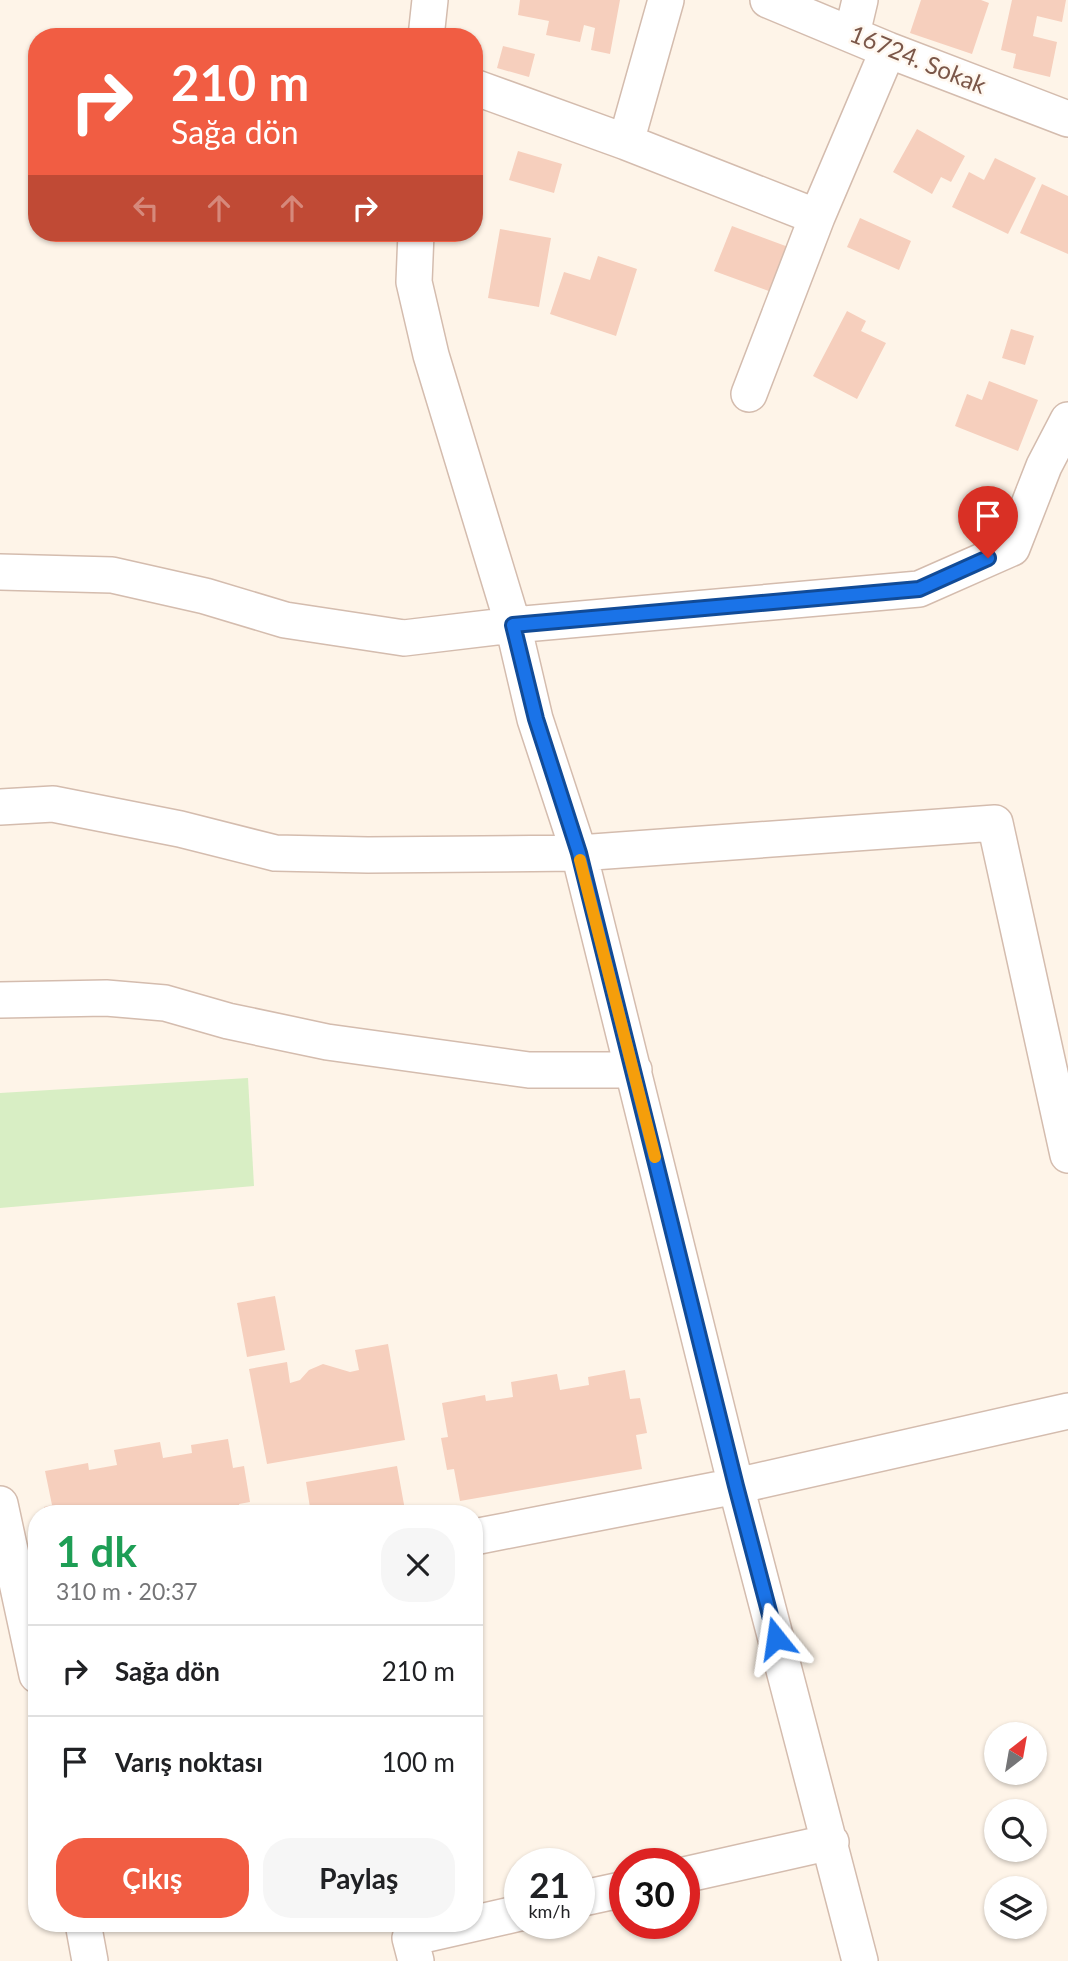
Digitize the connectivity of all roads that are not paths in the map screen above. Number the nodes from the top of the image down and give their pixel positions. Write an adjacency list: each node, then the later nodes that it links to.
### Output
1 (430, 0): 5 (street)
2 (666, 0): 10 (street)
3 (768, 0): 6 (street, 16724. Sokak)
4 (860, 0): 6 (street)
5 (427, 28)
6 (852, 34): 7 (street, 16724. Sokak)
7 (888, 50): 9 (street, 16724. Sokak); 11 (street)
8 (483, 90): 10 (street)
9 (1068, 119)
10 (626, 142): 11 (street)
11 (817, 217): 13 (street)
12 (416, 242): 16 (street)
13 (749, 394)
14 (1068, 420): 16 (street)
15 (0, 572): 16 (street)
16 (513, 625): 18 (street)
17 (0, 807): 18 (street)
18 (579, 853): 20 (street); 21 (street)
19 (0, 1000): 20 (street)
20 (634, 1070): 23 (street)
21 (1068, 1155)
22 (1068, 1411): 23 (street)
23 (736, 1486): 25 (street); 28 (street)
24 (0, 1504): 26 (street)
25 (483, 1535)
26 (21, 1618): 27 (street)
27 (28, 1643)
28 (831, 1842): 29 (street); 36 (street)
29 (700, 1871)
30 (504, 1917): 31 (street)
31 (483, 1921)
32 (85, 1932): 34 (street)
33 (436, 1932): 35 (street)
34 (90, 1961)
35 (416, 1961)
36 (860, 1961)

